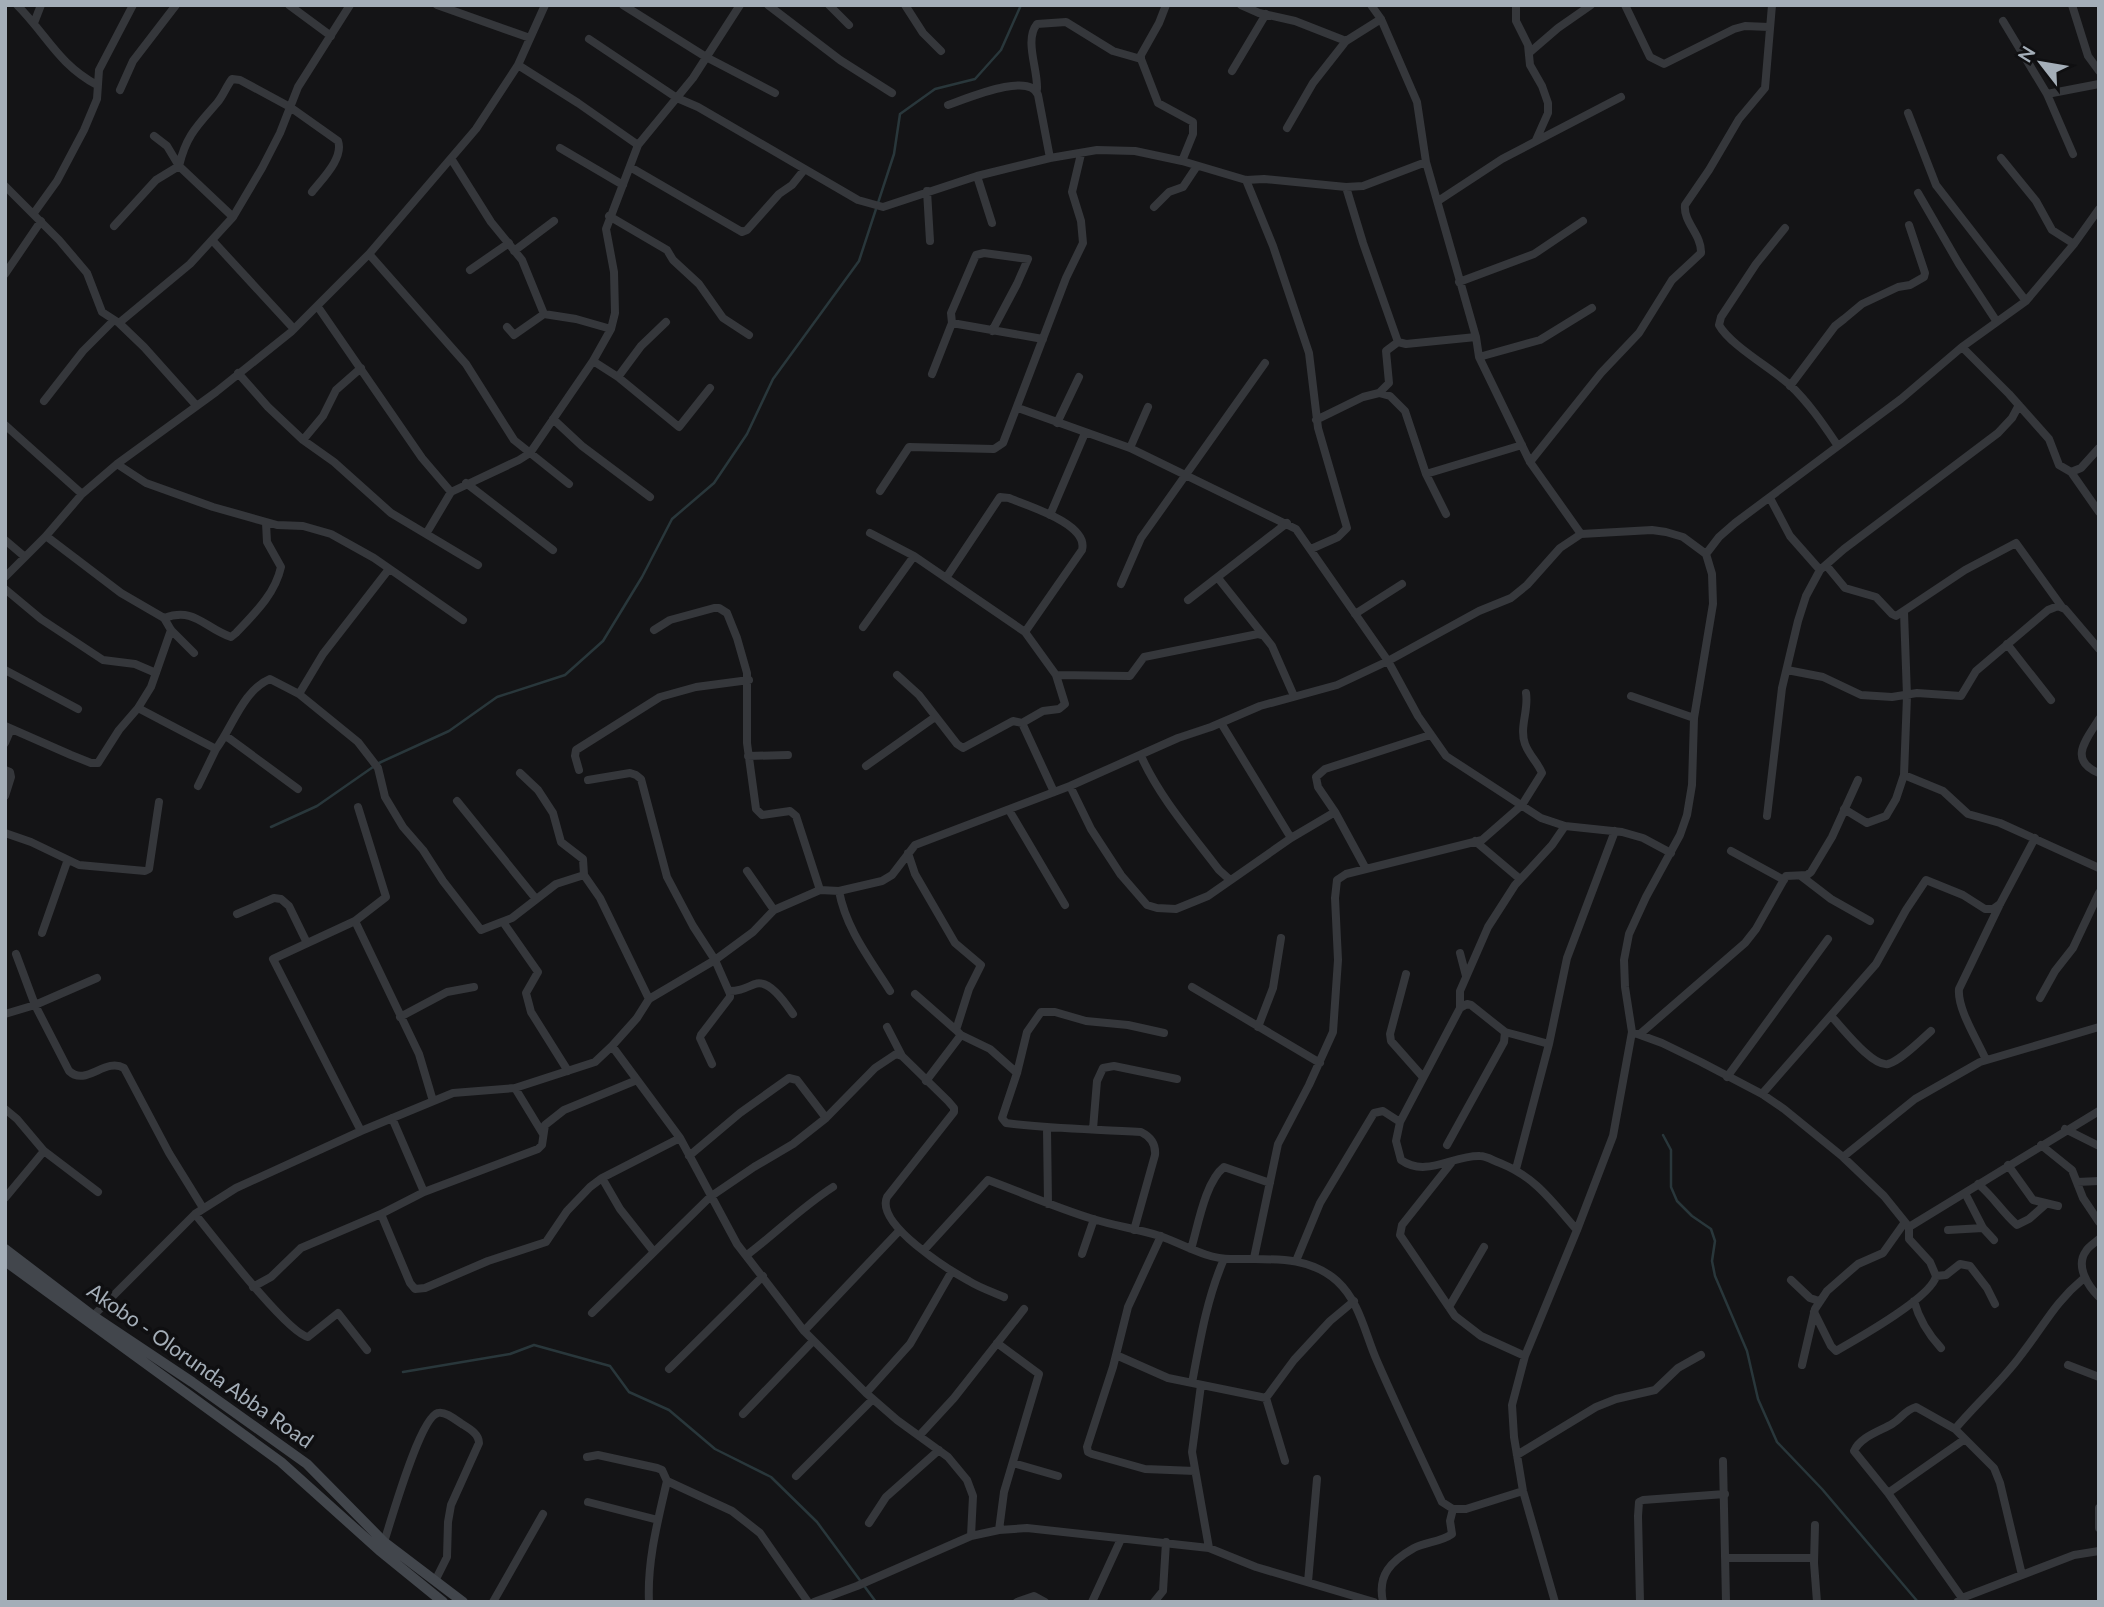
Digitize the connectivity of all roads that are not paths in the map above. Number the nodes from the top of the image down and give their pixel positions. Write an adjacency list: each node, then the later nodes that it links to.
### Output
1 (17, 5): 25 (street)
2 (41, 5): 25 (street)
3 (133, 5): 40 (street)
4 (176, 5): 42 (street)
5 (289, 5): 28 (street)
6 (350, 5): 28 (street)
7 (545, 5): 29 (street)
8 (623, 5): 34 (street)
9 (740, 5): 34 (street)
10 (768, 5): 44 (street)
11 (829, 5): 26 (street)
12 (905, 5): 32 (street)
13 (1166, 5): 35 (street)
14 (1241, 5): 22 (street)
15 (1371, 5): 23 (street)
16 (1516, 5): 33 (street)
17 (1591, 5): 33 (street)
18 (1625, 5): 27 (street)
19 (1772, 5): 27 (street)
20 (2072, 5): 38 (street)
21 (439, 6): 29 (street)
22 (1266, 14): 31 (street); 37 (street)
23 (1381, 19): 31 (street); 62 (street)
24 (2003, 21): 45 (street)
25 (34, 23): 40 (street)
26 (849, 25)
27 (1769, 27): 142 (street)
28 (331, 36): 49 (street)
29 (530, 38): 36 (street)
30 (589, 38): 47 (street)
31 (1346, 41): 51 (street)
32 (941, 51)
33 (1529, 53): 53 (street)
34 (706, 57): 43 (street); 47 (street)
35 (1141, 60): 41 (street); 61 (street)
36 (518, 65): 54 (street); 60 (street)
37 (1232, 71)
38 (2099, 71)
39 (2099, 84): 45 (street)
40 (97, 85): 78 (street)
41 (1037, 89): 48 (street); 58 (street)
42 (120, 90)
43 (775, 93)
44 (892, 93)
45 (2047, 94): 57 (street)
46 (1620, 97): 53 (street)
47 (677, 98): 54 (street); 66 (street)
48 (948, 105)
49 (290, 107): 63 (street); 73 (street); 80 (street)
50 (1908, 113): 96 (street)
51 (1287, 128)
52 (154, 136): 63 (street)
53 (1536, 140): 75 (street)
54 (638, 145): 65 (street)
55 (560, 148): 69 (street)
56 (1081, 154): 58 (street); 61 (street); 110 (street)
57 (2073, 154)
58 (1050, 158): 67 (street)
59 (2001, 158): 90 (street)
60 (452, 160): 91 (street); 92 (street)
61 (1182, 161): 64 (street)
62 (1426, 162): 71 (street); 75 (street)
63 (179, 166): 80 (street); 86 (street)
64 (1197, 166): 68 (street); 76 (street)
65 (630, 167): 66 (street); 69 (street)
66 (804, 170): 72 (street)
67 (977, 176): 72 (street); 84 (street)
68 (1246, 180): 71 (street); 132 (street)
69 (623, 185): 79 (street)
70 (5, 186): 78 (street)
71 (1346, 187): 111 (street)
72 (927, 191): 89 (street)
73 (312, 192)
74 (1918, 193): 103 (street)
75 (1437, 201): 95 (street)
76 (1154, 207)
77 (2099, 209): 90 (street)
78 (34, 214): 81 (street)
79 (609, 216): 105 (street); 108 (street)
80 (233, 217): 88 (street)
81 (41, 221): 94 (street); 100 (street)
82 (554, 221): 91 (street)
83 (1583, 221): 95 (street)
84 (992, 223)
85 (1909, 225): 122 (street)
86 (114, 226)
87 (1785, 228): 122 (street)
88 (212, 240): 100 (street); 106 (street)
89 (930, 241)
90 (2074, 244): 96 (street)
91 (511, 247): 93 (street); 99 (street)
92 (369, 254): 97 (street); 141 (street)
93 (470, 270)
94 (5, 274)
95 (1459, 282): 109 (street)
96 (2026, 301): 103 (street)
97 (318, 307): 106 (street); 116 (street)
98 (1592, 307): 113 (street)
99 (544, 314): 104 (street); 105 (street)
100 (116, 322): 126 (street); 127 (street)
101 (666, 322): 119 (street)
102 (952, 323): 107 (street); 107 (street); 118 (street)
103 (1997, 323): 112 (street)
104 (507, 327)
105 (611, 328): 114 (street)
106 (294, 329): 117 (street)
107 (992, 331): 110 (street)
108 (749, 335)
109 (1476, 337): 111 (street); 113 (street)
110 (1043, 339): 130 (street)
111 (1398, 342): 121 (street)
112 (1962, 347): 128 (street); 138 (street)
113 (1479, 357): 137 (street)
114 (593, 361): 119 (street); 131 (street)
115 (1265, 363): 145 (street)
116 (361, 368): 136 (street); 150 (street)
117 (238, 373): 127 (street); 136 (street)
118 (932, 373)
119 (618, 377): 123 (street)
120 (1079, 377): 133 (street)
121 (1389, 383): 124 (street); 125 (street)
122 (1790, 386): 138 (street)
123 (710, 388)
124 (1378, 393): 125 (street); 132 (street)
125 (1390, 396): 146 (street)
126 (44, 401)
127 (195, 404): 143 (street)
128 (2019, 405): 144 (street); 170 (street)
129 (1148, 407): 139 (street)
130 (1018, 408): 133 (street); 149 (street)
131 (553, 419): 141 (street); 152 (street)
132 (1316, 420): 164 (street)
133 (1057, 422): 135 (street)
134 (5, 425): 151 (street)
135 (1085, 433): 139 (street); 156 (street)
136 (303, 440): 160 (street)
137 (1522, 445): 142 (street); 146 (street)
138 (1838, 446): 153 (street)
139 (1130, 448): 145 (street)
140 (2099, 448): 144 (street)
141 (530, 453): 147 (street); 148 (street)
142 (1530, 462): 161 (street)
143 (117, 464): 151 (street); 157 (street)
144 (2071, 472): 154 (street)
145 (1186, 474): 158 (street); 175 (street)
146 (1426, 474): 155 (street)
147 (466, 483): 150 (street); 165 (street)
148 (569, 484)
149 (880, 491)
150 (451, 492): 160 (street)
151 (82, 494): 162 (street)
152 (650, 497)
153 (1770, 498): 166 (street); 170 (street)
154 (2099, 512)
155 (1446, 514)
156 (1051, 515): 173 (street); 187 (street)
157 (266, 523): 171 (street); 182 (street)
158 (1287, 523): 164 (street); 174 (street)
159 (870, 533): 167 (street)
160 (426, 534): 169 (street)
161 (1581, 534): 166 (street); 192 (street)
162 (46, 537): 168 (street); 182 (street)
163 (5, 540): 168 (street)
164 (1311, 549): 181 (street)
165 (553, 550)
166 (1706, 554): 208 (street)
167 (914, 556): 173 (street); 184 (street)
168 (25, 557): 172 (street)
169 (478, 565)
170 (1823, 568): 180 (street); 194 (street)
171 (389, 569): 183 (street); 200 (street)
172 (5, 577)
173 (946, 578): 187 (street)
174 (1218, 578): 178 (street); 188 (street)
175 (1121, 584)
176 (1402, 584): 181 (street)
177 (5, 589): 195 (street)
178 (1188, 600)
179 (2062, 607): 180 (street); 189 (street); 190 (street)
180 (1904, 612): 203 (street)
181 (1355, 614): 192 (street)
182 (164, 618): 185 (street)
183 (463, 620)
184 (863, 627)
185 (171, 630): 191 (street); 195 (street)
186 (653, 630): 198 (street)
187 (1025, 632): 197 (street)
188 (1262, 635): 197 (street); 201 (street)
189 (2007, 644): 203 (street); 204 (street)
190 (2099, 649)
191 (194, 653)
192 (1388, 662): 201 (street); 213 (street)
193 (5, 670): 206 (street)
194 (1787, 670): 203 (street); 240 (street)
195 (156, 673): 205 (street)
196 (897, 675): 207 (street)
197 (1056, 675): 210 (street)
198 (748, 680): 218 (street); 222 (street)
199 (1526, 693): 235 (street)
200 (299, 694): 214 (street); 269 (street)
201 (1294, 696): 211 (street)
202 (1631, 696): 208 (street)
203 (1907, 696): 225 (street)
204 (2051, 700)
205 (138, 708): 212 (street); 216 (street)
206 (78, 709)
207 (935, 717): 210 (street); 220 (street)
208 (1694, 718): 249 (street)
209 (2099, 719): 224 (street)
210 (1025, 723): 231 (street)
211 (1221, 723): 219 (street); 244 (street)
212 (8, 727): 215 (street)
213 (1430, 735): 235 (street); 239 (street)
214 (226, 736): 216 (street); 230 (street)
215 (5, 743)
216 (216, 750): 228 (street)
217 (788, 755): 218 (street)
218 (748, 756): 259 (street)
219 (1142, 756): 229 (street); 256 (street)
220 (866, 766)
221 (5, 770): 232 (street)
222 (579, 770)
223 (520, 773): 254 (street)
224 (2099, 773)
225 (1904, 775): 237 (street); 245 (street)
226 (588, 780): 276 (street)
227 (1858, 780): 237 (street)
228 (198, 786)
229 (1070, 786): 231 (street); 256 (street)
230 (298, 789)
231 (1054, 792): 238 (street)
232 (5, 796)
233 (159, 802): 250 (street)
234 (457, 802): 262 (street)
235 (1522, 805): 241 (street); 246 (street)
236 (358, 807): 267 (street)
237 (1844, 809): 255 (street)
238 (1009, 810): 248 (street); 264 (street)
239 (1335, 811): 244 (street); 252 (street)
240 (1767, 816)
241 (1565, 826): 242 (street); 257 (street)
242 (1615, 831): 249 (street); 301 (street)
243 (5, 833): 250 (street)
244 (1291, 838): 256 (street)
245 (2035, 838): 251 (street); 263 (street)
246 (1475, 841): 252 (street); 257 (street)
247 (1731, 851): 258 (street)
248 (908, 853): 260 (street); 297 (street)
249 (1671, 853): 300 (street)
250 (67, 862): 270 (street)
251 (2099, 868)
252 (1366, 869): 305 (street)
253 (747, 871): 265 (street)
254 (584, 875): 262 (street); 286 (street)
255 (1801, 876): 258 (street); 268 (street)
256 (1229, 879)
257 (1520, 879): 278 (street)
258 (1784, 880): 300 (street)
259 (820, 890): 260 (street); 265 (street)
260 (839, 891): 283 (street)
261 (2099, 892): 285 (street)
262 (536, 900): 269 (street)
263 (2000, 904): 291 (street); 304 (street)
264 (1065, 905)
265 (774, 910): 276 (street)
266 (237, 914): 273 (street)
267 (355, 921): 273 (street); 292 (street)
268 (1870, 921)
269 (503, 922): 307 (street)
270 (42, 933)
271 (1281, 938): 294 (street)
272 (1828, 939): 310 (street)
273 (307, 943): 325 (street)
274 (1460, 953): 278 (street)
275 (16, 954): 287 (street)
276 (715, 960): 282 (street); 286 (street)
277 (1406, 974): 309 (street)
278 (1466, 976): 288 (street)
279 (97, 978): 287 (street)
280 (474, 987): 292 (street)
281 (1192, 987): 294 (street)
282 (729, 991): 290 (street); 306 (street)
283 (890, 991)
284 (915, 994): 297 (street)
285 (2040, 998)
286 (649, 999): 302 (street)
287 (35, 1005): 289 (street); 351 (street)
288 (1460, 1008): 298 (street); 309 (street)
289 (5, 1014)
290 (793, 1014)
291 (1831, 1016): 296 (street); 315 (street)
292 (400, 1017): 316 (street)
293 (887, 1027): 303 (street)
294 (1258, 1027): 305 (street)
295 (2099, 1027): 304 (street)
296 (1931, 1031)
297 (958, 1032): 308 (street); 313 (street)
298 (1505, 1032): 301 (street); 328 (street)
299 (1164, 1033): 308 (street)
300 (1636, 1033): 310 (street); 359 (street)
301 (1549, 1044): 336 (street)
302 (612, 1046): 307 (street); 312 (street)
303 (902, 1056): 313 (street); 320 (street)
304 (1986, 1060): 333 (street)
305 (1320, 1063): 340 (street)
306 (712, 1064)
307 (568, 1071): 314 (street)
308 (1017, 1073): 322 (street)
309 (1422, 1076): 321 (street)
310 (1727, 1077): 315 (street)
311 (1177, 1079): 323 (street)
312 (637, 1080): 326 (street); 327 (street)
313 (926, 1081): 361 (street)
314 (515, 1088): 316 (street); 326 (street)
315 (1762, 1094): 333 (street)
316 (433, 1101): 319 (street)
317 (5, 1109): 331 (street)
318 (2099, 1111): 324 (street)
319 (392, 1118): 325 (street); 344 (street)
320 (826, 1118): 332 (street); 346 (street)
321 (1400, 1122): 335 (street); 375 (street)
322 (1047, 1129): 323 (street); 348 (street)
323 (1093, 1129): 358 (street)
324 (2065, 1129): 329 (street); 330 (street)
325 (361, 1130): 351 (street)
326 (543, 1134): 344 (street)
327 (680, 1138): 332 (street); 337 (street)
328 (1447, 1145)
329 (2041, 1145): 334 (street); 339 (street)
330 (2099, 1146)
331 (44, 1151): 343 (street); 347 (street)
332 (689, 1156): 346 (street)
333 (1843, 1157): 356 (street)
334 (2008, 1165): 341 (street); 349 (street)
335 (1444, 1168): 336 (street); 388 (street)
336 (1516, 1169): 359 (street)
337 (602, 1178): 353 (street); 369 (street)
338 (2099, 1181): 339 (street)
339 (2077, 1182): 355 (street)
340 (1270, 1183): 367 (street); 372 (street)
341 (1979, 1184): 345 (street); 349 (street)
342 (833, 1187): 371 (street)
343 (98, 1192)
344 (424, 1192): 353 (street)
345 (1965, 1192): 356 (street); 357 (street)
346 (710, 1197): 369 (street); 371 (street)
347 (5, 1198)
348 (1048, 1204): 354 (street); 368 (street)
349 (2046, 1204): 350 (street)
350 (2058, 1206)
351 (203, 1208): 352 (street)
352 (195, 1214): 381 (street); 392 (street)
353 (381, 1214): 381 (street)
354 (1094, 1219): 358 (street); 370 (street)
355 (2099, 1222)
356 (1907, 1224): 378 (street); 385 (street)
357 (1983, 1228): 360 (street); 364 (street)
358 (1134, 1230): 362 (street)
359 (1577, 1230): 400 (street)
360 (1948, 1230)
361 (899, 1231): 368 (street); 393 (street)
362 (1161, 1236): 367 (street); 398 (street)
363 (2099, 1239): 379 (street)
364 (1994, 1240)
365 (1483, 1247): 388 (street)
366 (5, 1249): 392 (main road, Akobo - Olorunda Abba Road)
367 (1191, 1249): 373 (street)
368 (924, 1251): 376 (street)
369 (654, 1252): 391 (street)
370 (1082, 1254)
371 (747, 1255): 377 (street)
372 (1254, 1258): 373 (street); 375 (street)
373 (1224, 1259): 405 (street)
374 (5, 1261): 411 (main road, Akobo - Olorunda Abba Road)
375 (1296, 1261): 384 (street)
376 (952, 1271): 382 (street); 406 (street)
377 (762, 1276): 393 (street); 403 (street)
378 (1936, 1276): 386 (street); 387 (street)
379 (2083, 1279): 383 (street); 410 (street)
380 (1791, 1280): 385 (street)
381 (253, 1287): 397 (street)
382 (1004, 1297)
383 (2099, 1297)
384 (1354, 1301): 407 (street); 430 (street)
385 (1819, 1301): 390 (street)
386 (1914, 1301): 390 (street); 396 (street)
387 (1994, 1304)
388 (1449, 1307): 400 (street)
389 (1024, 1309): 395 (street)
390 (1814, 1312): 401 (street)
391 (592, 1313)
392 (93, 1316): 409 (main road, Akobo - Olorunda Abba Road)
393 (804, 1331): 394 (street)
394 (813, 1341): 406 (street); 408 (street)
395 (997, 1343): 412 (street); 419 (street)
396 (1941, 1348)
397 (367, 1350)
398 (1116, 1355): 405 (street); 420 (street)
399 (1701, 1355): 415 (street)
400 (1525, 1356): 415 (street)
401 (1802, 1365)
402 (2068, 1365): 404 (street)
403 (669, 1369)
404 (2099, 1377)
405 (1197, 1384): 407 (street); 420 (street)
406 (870, 1396): 412 (street); 421 (street)
407 (1266, 1398): 417 (street)
408 (743, 1413)
409 (248, 1422): 411 (main road); 439 (main road, Akobo - Olorunda Abba Road)
410 (1955, 1429): 413 (street); 426 (street)
411 (240, 1433): 451 (main road, Akobo - Olorunda Abba Road)
412 (919, 1436): 414 (street)
413 (1965, 1439): 426 (street); 445 (street)
414 (939, 1450): 433 (street); 437 (street)
415 (1517, 1455): 425 (street)
416 (587, 1457): 424 (street)
417 (1285, 1461)
418 (1723, 1461): 427 (street)
419 (1013, 1463): 422 (street); 436 (street)
420 (1195, 1471): 441 (street)
421 (796, 1476)
422 (1058, 1476)
423 (1317, 1479): 447 (street)
424 (667, 1481): 432 (street); 455 (street)
425 (1523, 1491): 430 (street); 461 (street)
426 (1888, 1493): 448 (street)
427 (1725, 1494): 443 (street); 462 (street)
428 (588, 1502): 432 (street)
429 (2099, 1508): 435 (street)
430 (1453, 1509): 460 (street)
431 (543, 1514): 453 (street)
432 (658, 1520): 454 (street)
433 (869, 1523)
434 (1815, 1525): 444 (street)
435 (2099, 1528)
436 (999, 1530): 437 (street); 438 (street)
437 (971, 1536): 449 (street)
438 (1121, 1539): 440 (street); 450 (street)
439 (384, 1542): 446 (main road, Akobo - Olorunda Abba Road); 446 (street)
440 (1166, 1542): 441 (street); 458 (street)
441 (1209, 1548): 447 (street)
442 (2099, 1550): 445 (street)
443 (1727, 1558): 444 (street); 463 (street)
444 (1814, 1558): 464 (street)
445 (2022, 1575): 448 (street)
446 (435, 1581): 452 (main road, Akobo - Olorunda Abba Road)
447 (1308, 1582): 459 (street)
448 (1959, 1600)
449 (820, 1601)
450 (1094, 1601)
451 (443, 1602)
452 (463, 1602)
453 (493, 1602)
454 (649, 1602)
455 (808, 1602)
456 (1017, 1602): 457 (street)
457 (1045, 1602)
458 (1154, 1602)
459 (1374, 1602)
460 (1382, 1602)
461 (1555, 1602)
462 (1640, 1602)
463 (1726, 1602)
464 (1817, 1602)

